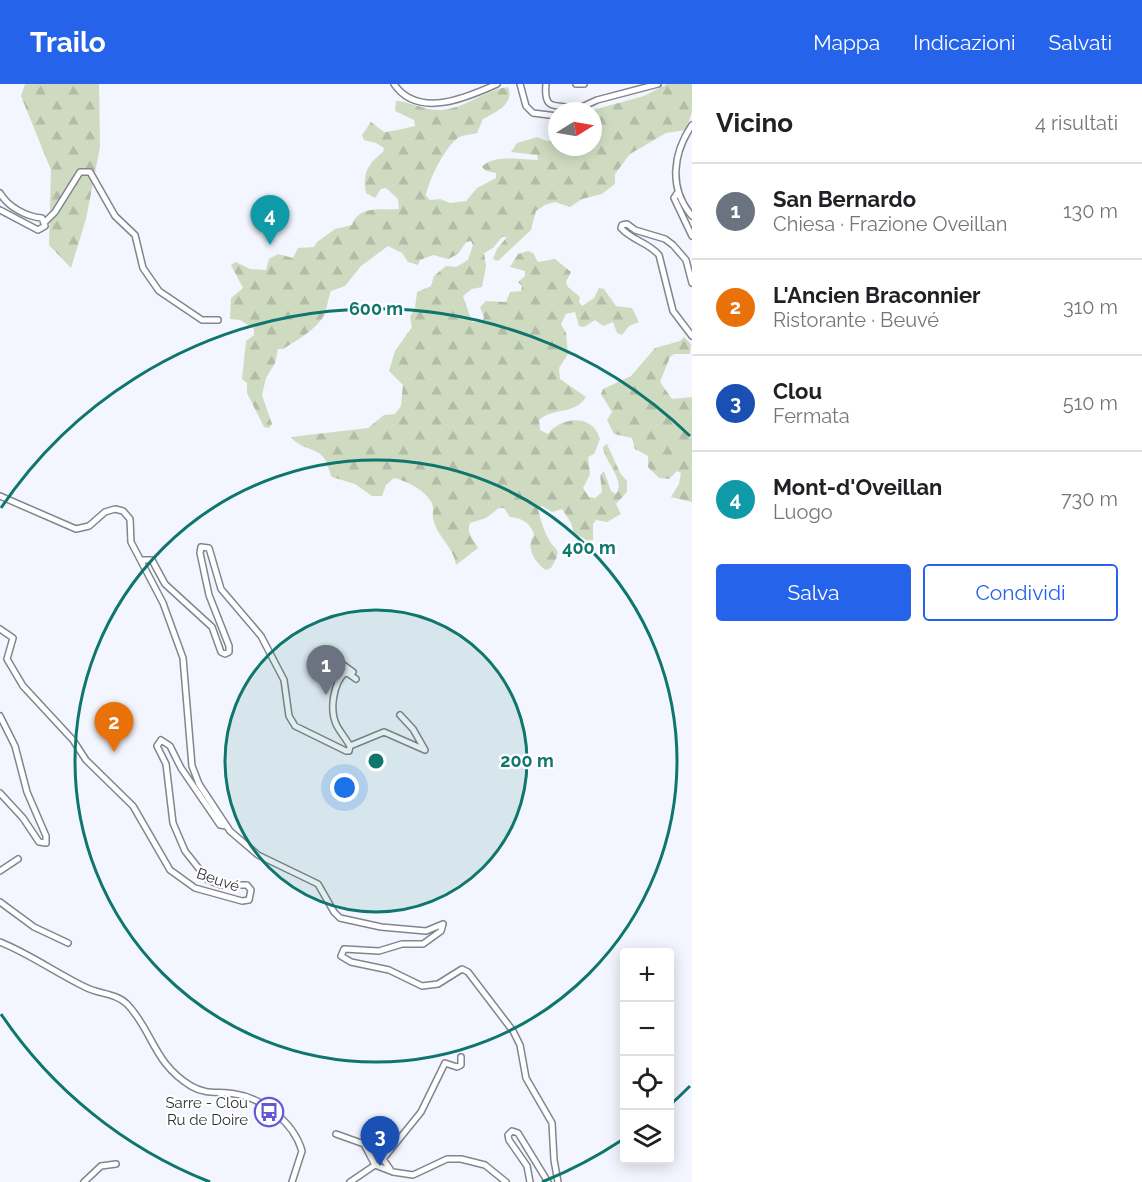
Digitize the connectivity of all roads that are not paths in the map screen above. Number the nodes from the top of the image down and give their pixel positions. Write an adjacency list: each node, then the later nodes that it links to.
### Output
1 (394, 84): 2 (street)
2 (496, 84)
3 (520, 84): 10 (street)
4 (546, 84): 8 (street)
5 (576, 84): 6 (street)
6 (584, 84)
7 (658, 84): 9 (street)
8 (549, 102)
9 (593, 102)
10 (548, 115)
11 (692, 125): 12 (street)
12 (678, 192): 15 (street); 17 (street)
13 (0, 193): 16 (street)
14 (0, 210): 16 (street)
15 (692, 216)
16 (45, 222): 19 (street)
17 (692, 236)
18 (692, 283): 20 (street)
19 (218, 320)
20 (692, 336)
21 (0, 496): 22 (street)
22 (141, 560): 27 (street); 29 (street)
23 (0, 629): 29 (street, Beuvé)
24 (338, 661): 27 (street)
25 (400, 715): 27 (street)
26 (0, 716): 28 (street)
27 (350, 746)
28 (0, 793)
29 (226, 826): 46 (street)
30 (18, 859): 31 (street)
31 (0, 872)
32 (0, 902): 34 (street)
33 (0, 942): 41 (street)
34 (68, 943)
35 (461, 1057): 39 (street)
36 (336, 1134): 38 (street)
37 (116, 1164): 40 (street)
38 (375, 1165): 39 (street); 42 (street)
39 (393, 1172): 43 (street)
40 (84, 1182)
41 (292, 1182)
42 (350, 1182)
43 (506, 1182)
44 (530, 1182): 45 (street)
45 (548, 1182)
46 (558, 1182)

